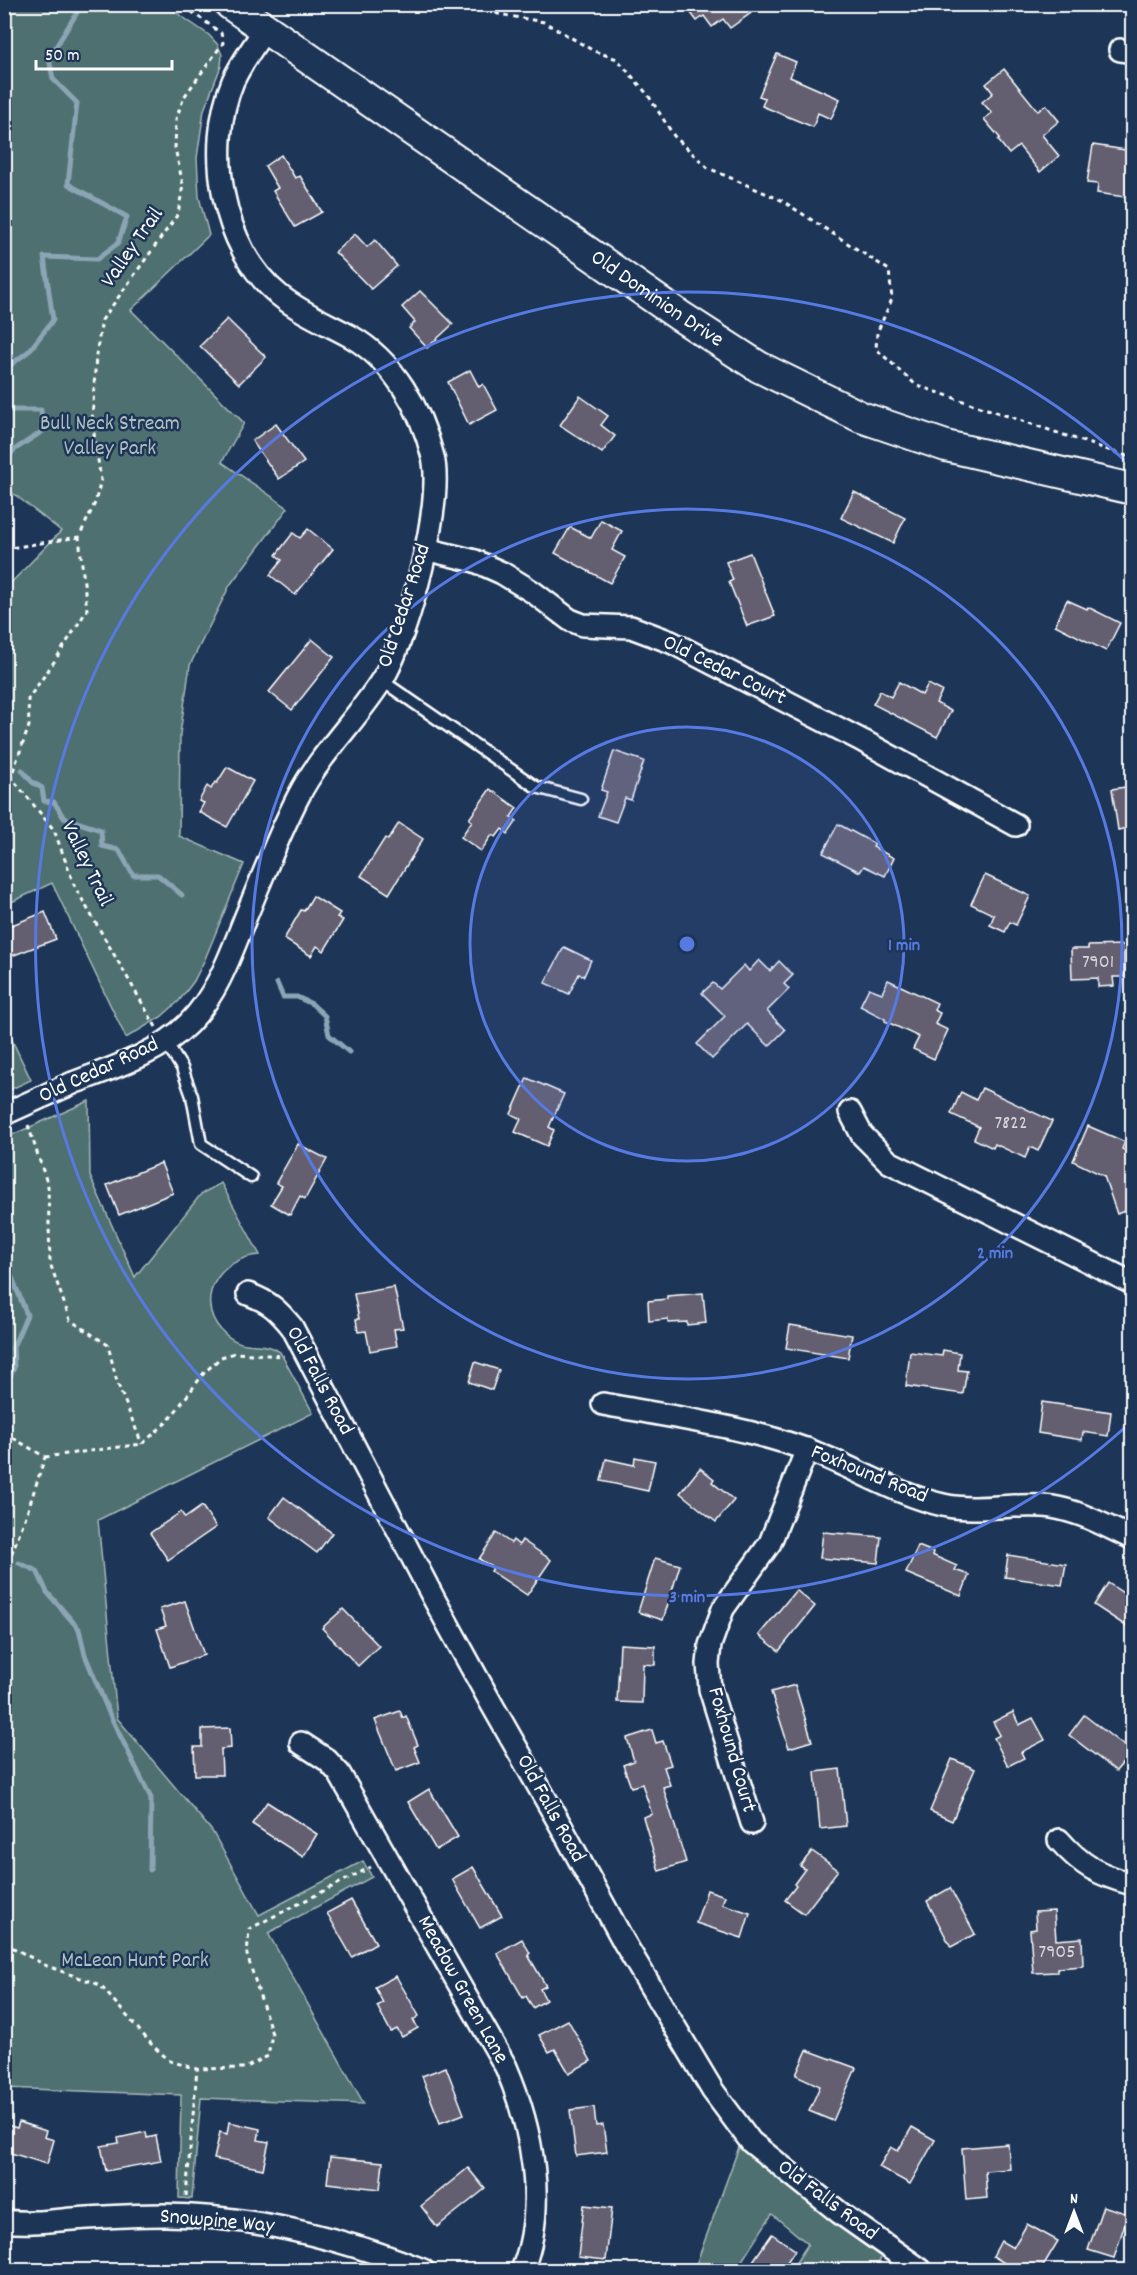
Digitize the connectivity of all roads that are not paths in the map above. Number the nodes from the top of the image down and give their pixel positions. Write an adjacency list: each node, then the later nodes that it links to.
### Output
1 (230, 4): 2 (main road, Old Dominion Drive)
2 (265, 29): 3 (main road, Old Dominion Drive); 4 (street, Old Cedar Road)
3 (1132, 489)
4 (425, 549): 5 (street, Old Cedar Road); 7 (street, Old Cedar Court)
5 (381, 680): 6 (lane); 8 (street, Old Cedar Road)
6 (580, 799)
7 (1016, 825)
8 (165, 1041): 9 (street, Old Cedar Road); 11 (lane)
9 (13, 1110)
10 (850, 1112): 12 (street)
11 (251, 1177)
12 (1132, 1283)
13 (248, 1294): 24 (street, Old Falls Road)
14 (603, 1404): 15 (street, Foxhound Road)
15 (807, 1449): 16 (street, Foxhound Road); 18 (street, Foxhound Court)
16 (1132, 1538)
17 (302, 1743): 23 (street, Meadow Green Lane)
18 (752, 1823)
19 (1059, 1840): 20 (street)
20 (1132, 1884)
21 (4, 2221): 22 (street, Snowpine Way)
22 (423, 2271)
23 (522, 2271)
24 (921, 2271)

